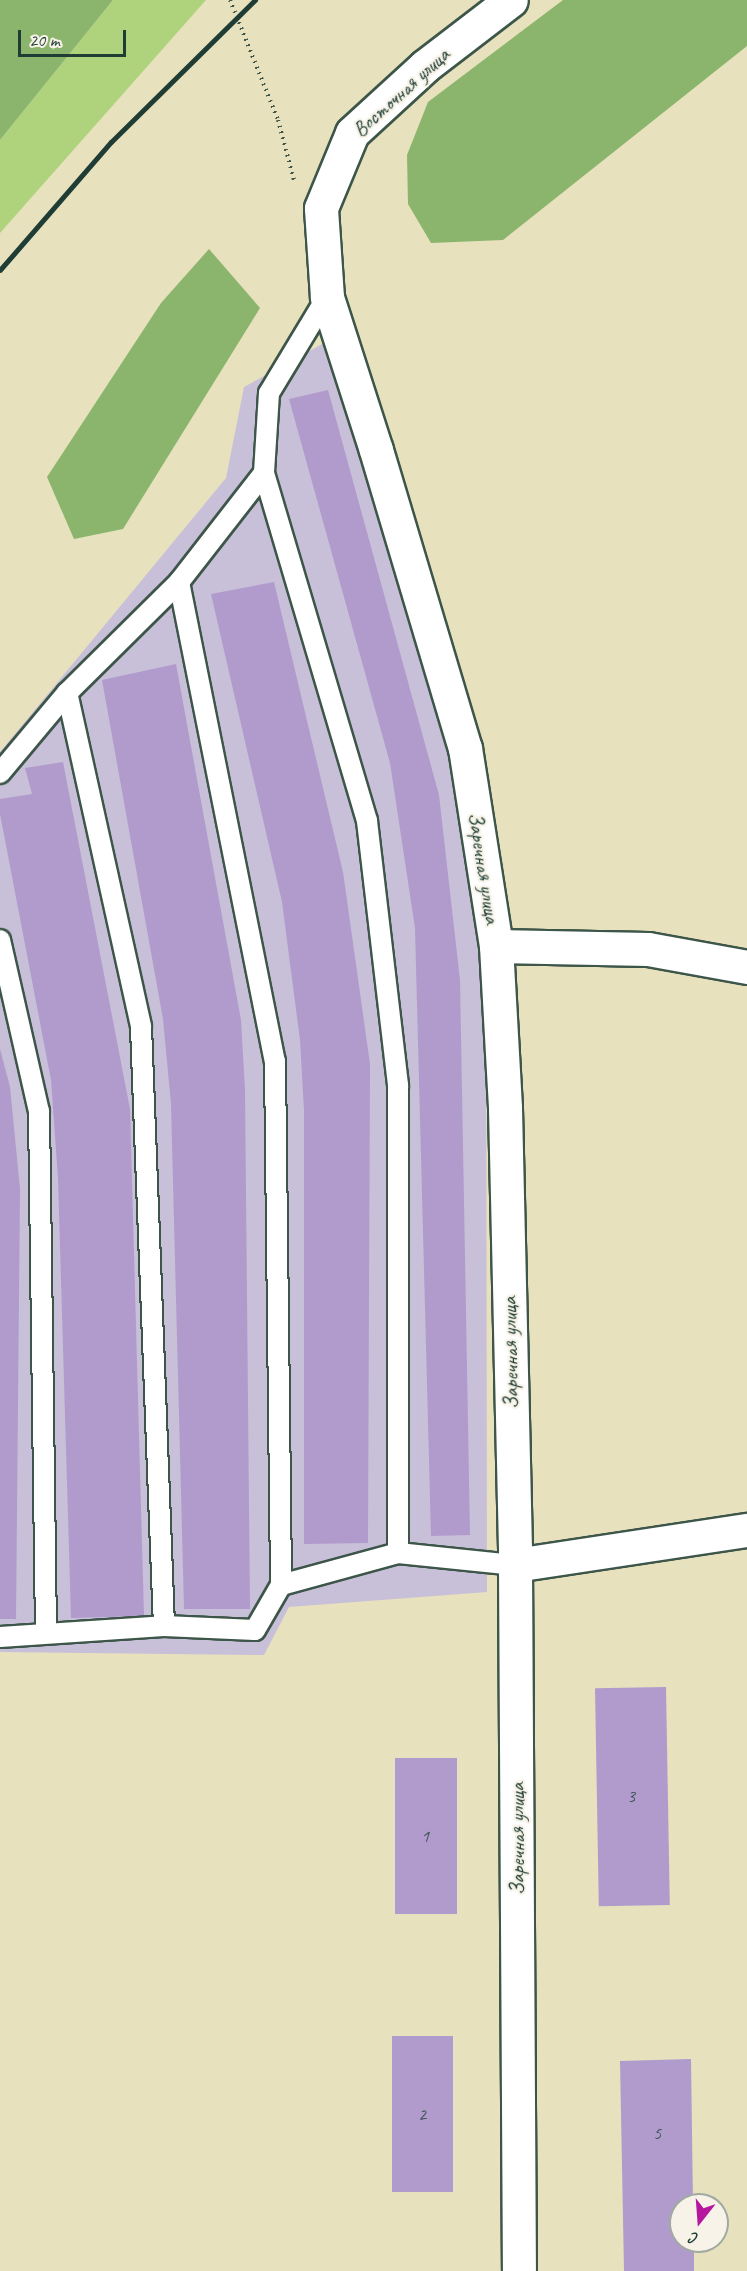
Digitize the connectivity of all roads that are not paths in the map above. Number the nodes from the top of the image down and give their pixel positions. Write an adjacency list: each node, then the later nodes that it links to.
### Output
1 (511, 0): 2 (street, Восточная улица)
2 (327, 297): 3 (street, Восточная улица); 4 (lane)
3 (376, 450): 9 (street, Заречная улица)
4 (264, 473): 5 (lane); 12 (lane)
5 (180, 582): 6 (lane); 14 (lane)
6 (67, 693): 7 (lane); 15 (lane)
7 (0, 773)
8 (0, 940): 16 (lane)
9 (496, 946): 10 (street); 13 (street, Заречная улица)
10 (747, 967)
11 (747, 1530): 13 (street)
12 (398, 1553): 13 (lane); 14 (lane)
13 (515, 1565): 18 (street, Заречная улица)
14 (280, 1585): 15 (lane)
15 (164, 1626): 16 (lane)
16 (46, 1631): 17 (lane)
17 (0, 1637)
18 (519, 2271)

